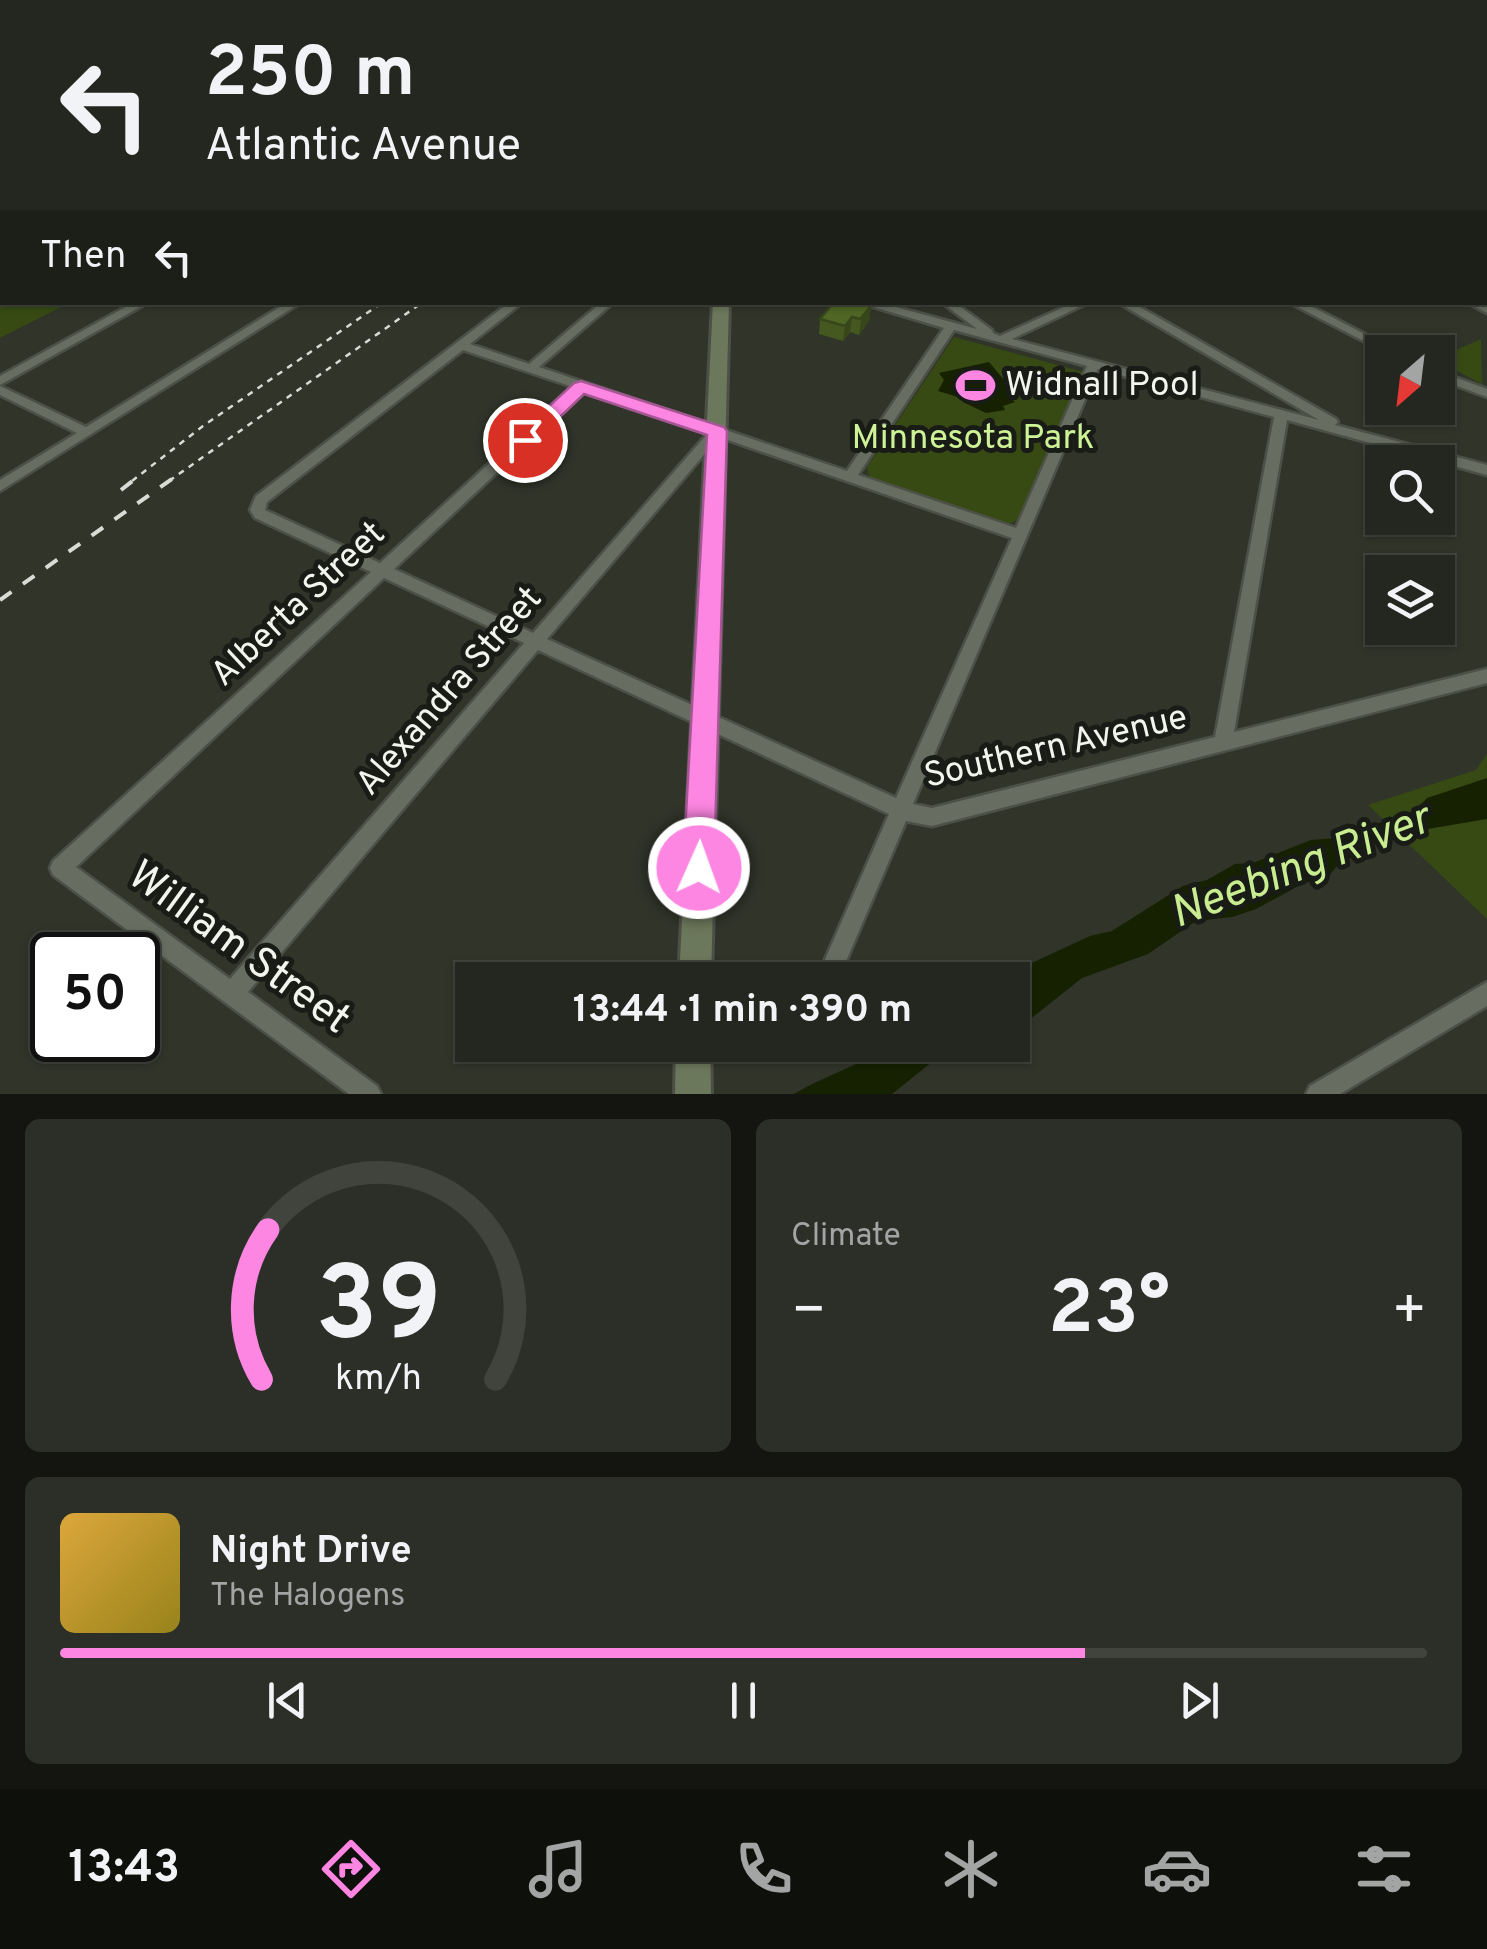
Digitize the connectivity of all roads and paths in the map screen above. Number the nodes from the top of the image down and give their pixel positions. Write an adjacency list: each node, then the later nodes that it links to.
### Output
1 (138, 305): 17 (street)
2 (291, 305): 24 (street)
3 (514, 305): 14 (street)
4 (605, 305): 16 (street)
5 (721, 305): 23 (main road)
6 (873, 305): 11 (street)
7 (950, 305): 13 (street)
8 (1078, 305): 13 (street)
9 (1127, 305): 25 (street)
10 (1299, 305): 12 (street)
11 (950, 326): 13 (street); 27 (street)
12 (1365, 338)
13 (1000, 340): 15 (street)
14 (461, 346): 16 (street); 30 (street, Southern Avenue)
15 (1094, 365): 22 (street); 29 (street)
16 (530, 369): 19 (street)
17 (0, 380)
18 (1455, 381): 21 (street)
19 (581, 387): 23 (street); 30 (street, Alberta Street)
20 (0, 390): 24 (street)
21 (1487, 393)
22 (1281, 415): 25 (street); 34 (street)
23 (717, 431): 27 (street); 31 (street, Alexandra Street); 33 (main road)
24 (86, 432): 28 (street)
25 (1354, 435): 26 (street)
26 (1487, 470)
27 (850, 477): 29 (street)
28 (0, 486)
29 (1020, 535): 35 (street)
30 (385, 570): 31 (street, Southern Avenue); 36 (street, Alberta Street)
31 (538, 640): 33 (street, Southern Avenue); 40 (street, Alexandra Street)
32 (1487, 676): 34 (street, Southern Avenue)
33 (704, 718): 35 (street, Southern Avenue); 37 (main road)
34 (1223, 742): 35 (street, Southern Avenue)
35 (903, 811): 38 (street)
36 (60, 868): 40 (street, William Street)
37 (696, 962)
38 (835, 962)
39 (1487, 993): 44 (street)
40 (231, 994): 42 (street, William Street)
41 (693, 1062): 43 (main road)
42 (369, 1094)
43 (693, 1094)
44 (1318, 1094)

